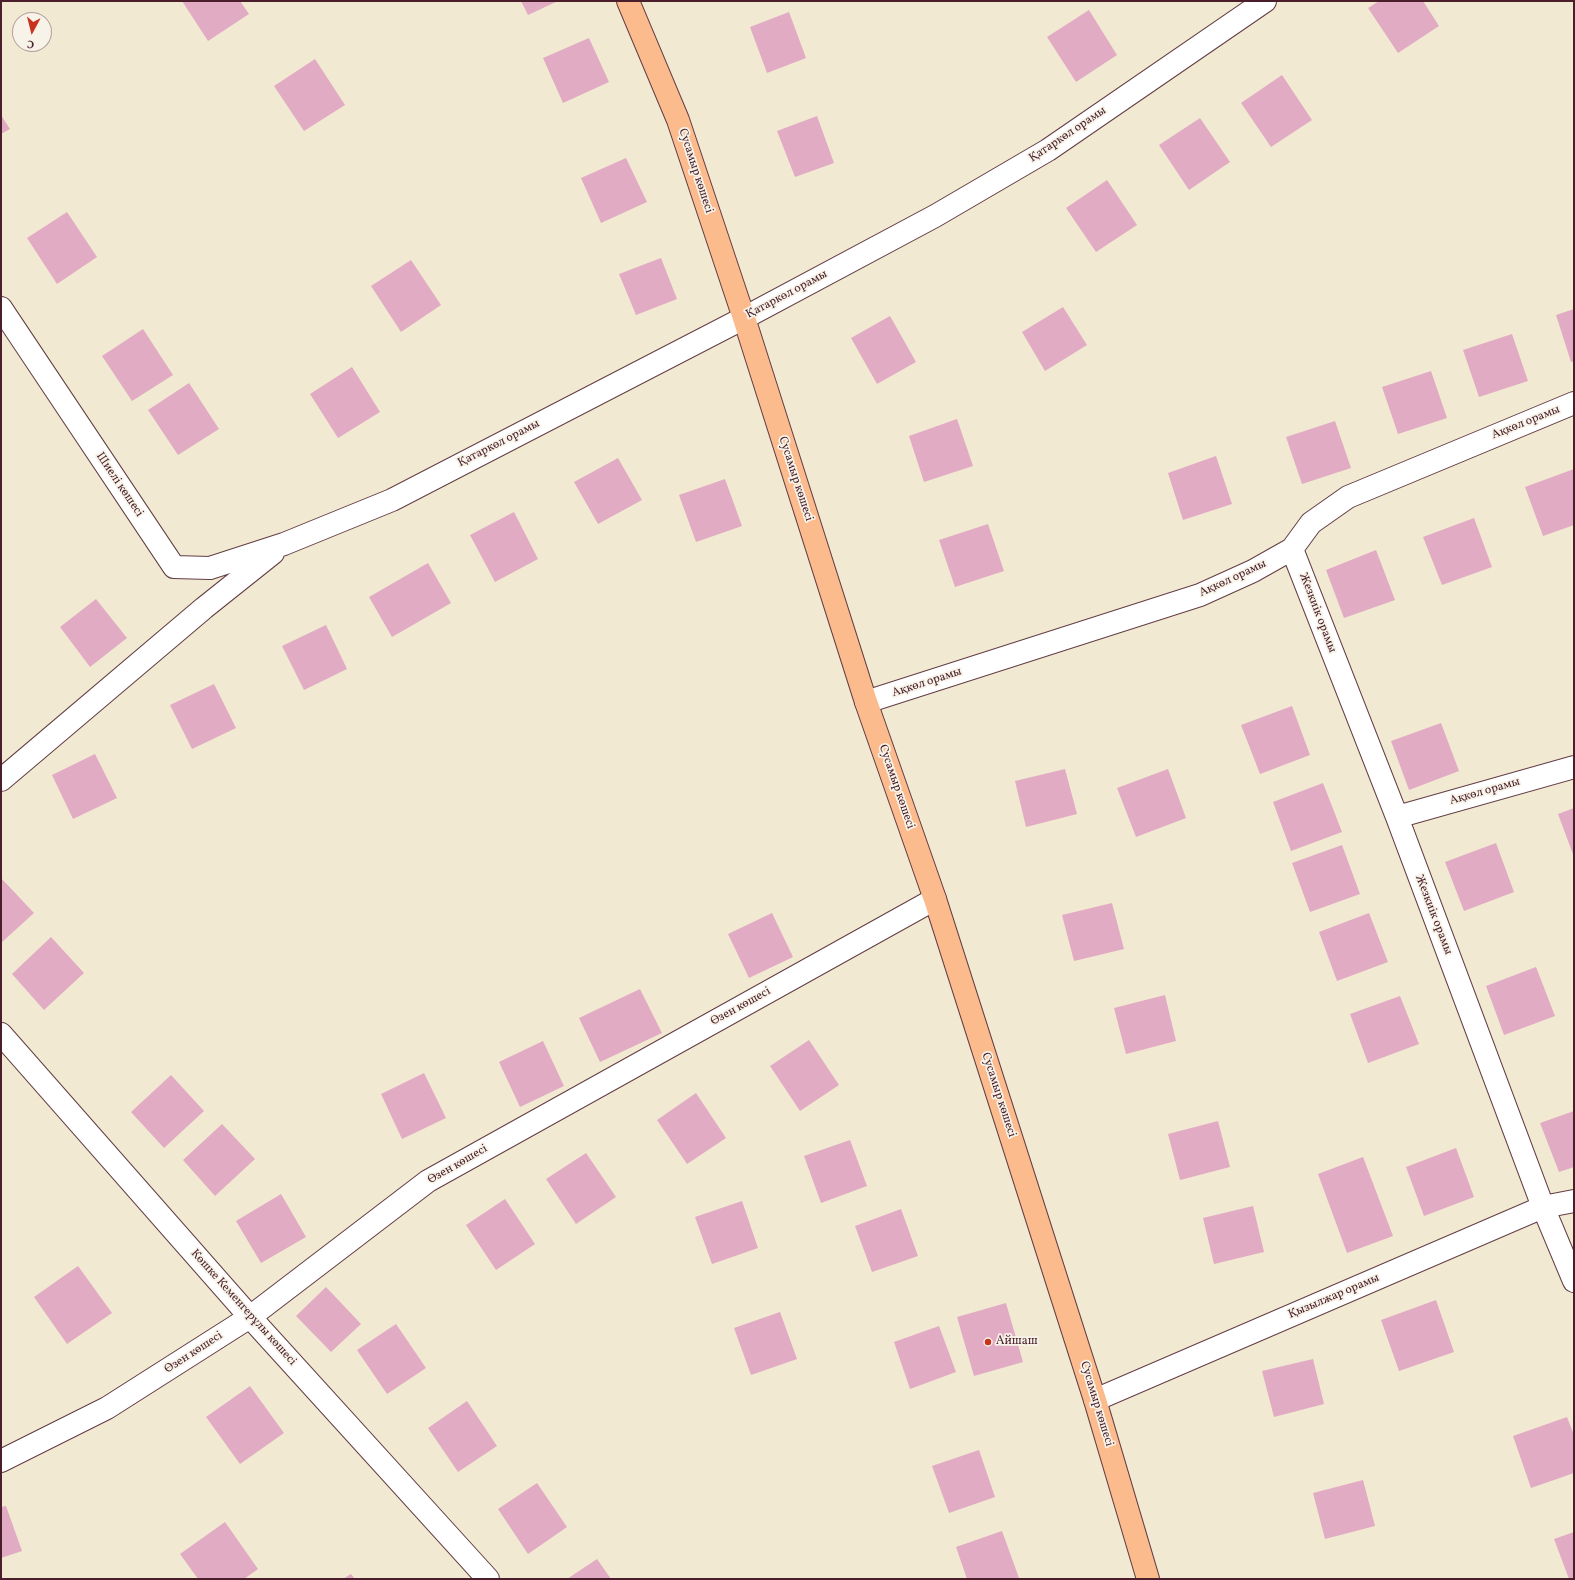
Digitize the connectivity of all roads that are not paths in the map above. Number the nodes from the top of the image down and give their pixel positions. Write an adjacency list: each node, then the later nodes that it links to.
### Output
1 (628, 1): 4 (main road, Сусамыр көшесі)
2 (1265, 1): 4 (street, Қатаркөл орамы)
3 (1, 308): 6 (street, Шиелі көшесі)
4 (744, 318): 6 (street, Қатаркөл орамы); 8 (main road, Сусамыр көшесі)
5 (1574, 404): 7 (street, Ақкөл орамы)
6 (284, 544): 10 (street)
7 (1292, 549): 8 (street, Ақкөл орамы); 11 (street, Жезкиік орамы)
8 (866, 702): 12 (main road, Сусамыр көшесі)
9 (1574, 768): 11 (street, Ақкөл орамы)
10 (1, 780)
11 (1397, 818): 15 (street, Жезкиік орамы)
12 (935, 899): 17 (street, Өзен көшесі); 18 (main road, Сусамыр көшесі)
13 (1, 1034): 17 (street, Көшке Кеменгерұлы көшесі)
14 (1574, 1201): 15 (street, Қызылжар орамы)
15 (1543, 1208): 16 (street, Жезкиік орамы); 18 (street, Қызылжар орамы)
16 (1574, 1280)
17 (250, 1317): 19 (street, Өзен көшесі); 20 (street, Көшке Кеменгерұлы көшесі)
18 (1095, 1400): 21 (main road, Сусамыр көшесі)
19 (1, 1461)
20 (488, 1579)
21 (1148, 1579)

